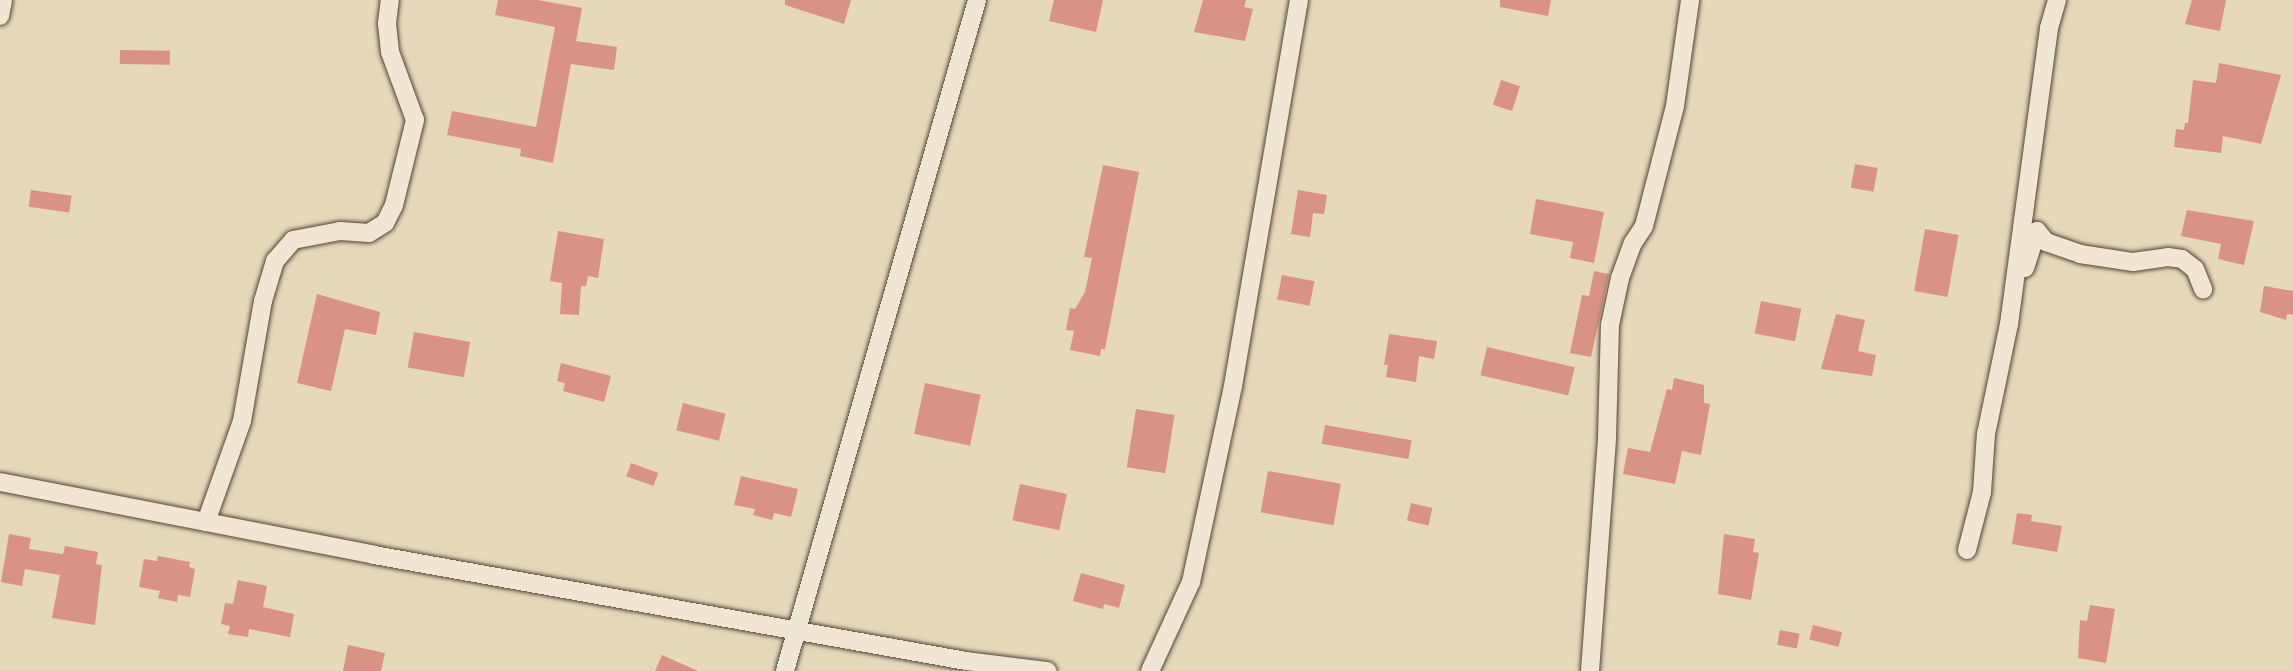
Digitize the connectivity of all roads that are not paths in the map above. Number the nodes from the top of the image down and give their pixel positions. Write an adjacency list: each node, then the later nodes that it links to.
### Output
1 (3, 0): 7 (street)
2 (390, 0): 11 (street)
3 (1299, 0): 16 (street)
4 (1690, 0): 17 (street)
5 (2057, 0): 9 (street)
6 (973, 1): 13 (street)
7 (0, 16)
8 (2203, 289): 9 (street)
9 (2009, 324): 12 (street)
10 (0, 482): 11 (street)
11 (206, 522): 13 (street)
12 (1967, 550)
13 (797, 631): 14 (street); 15 (street)
14 (785, 671)
15 (1047, 671)
16 (1150, 671)
17 (1590, 671)

